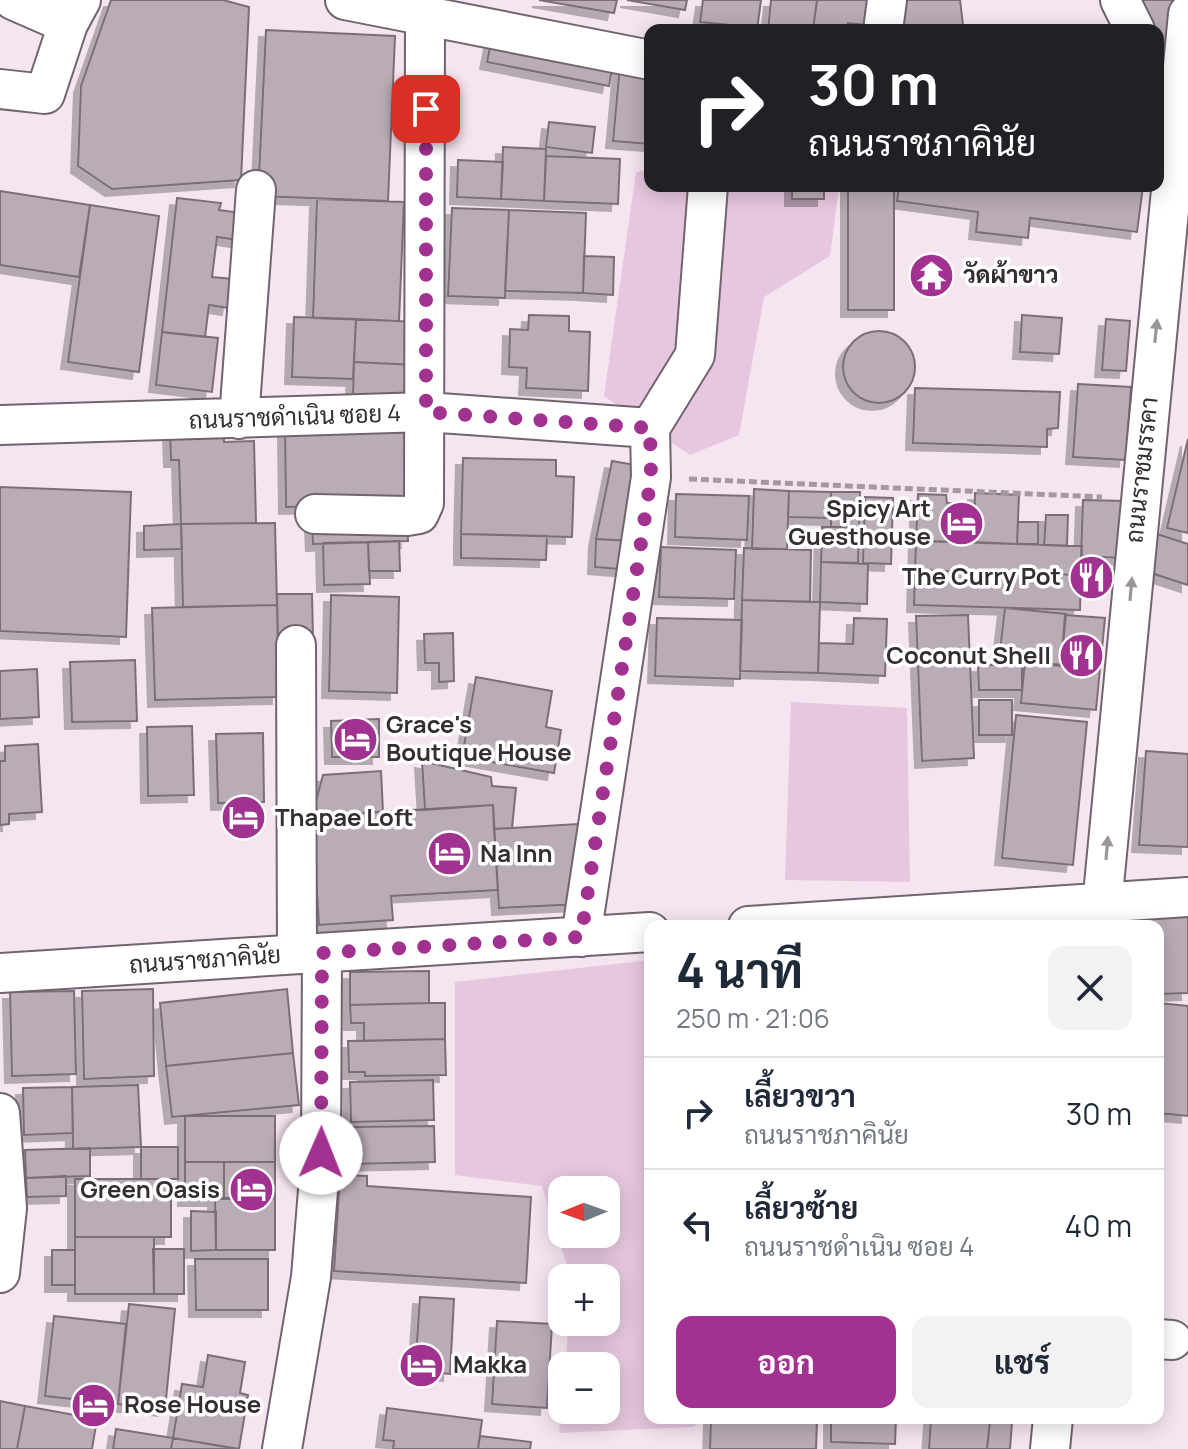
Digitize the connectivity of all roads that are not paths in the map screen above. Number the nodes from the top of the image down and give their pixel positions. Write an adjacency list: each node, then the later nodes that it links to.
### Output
1 (13, 0): 6 (street)
2 (345, 0): 5 (street)
3 (887, 0): 8 (street)
4 (1120, 0): 9 (street)
5 (423, 9): 10 (street); 17 (street)
6 (74, 12): 11 (street)
7 (1188, 14): 13 (street, ถนนราชมรรคา)
8 (884, 24)
9 (1132, 24)
10 (644, 59)
11 (0, 89)
12 (1164, 93): 13 (street)
13 (1176, 119): 14 (street, ถนนราชมรรคา)
14 (1173, 163): 24 (street, ถนนราชมรรคา, one-way to 14)
15 (256, 190): 18 (street)
16 (708, 192): 20 (street)
17 (426, 412): 18 (street, ถนนราชดำเนิน ซอย 4); 20 (street, ถนนราชดำเนิน ซอย 4); 21 (street)
18 (239, 419): 19 (street, ถนนราชดำเนิน ซอย 4)
19 (0, 425)
20 (650, 428): 27 (street)
21 (315, 514)
22 (296, 645): 28 (street)
23 (1188, 897): 24 (street)
24 (1101, 915): 25 (street)
25 (941, 920)
26 (644, 932): 27 (street, ถนนราชภาคินัย)
27 (581, 937): 28 (street, ถนนราชภาคินัย)
28 (310, 954): 29 (street, ถนนราชภาคินัย); 33 (street)
29 (0, 973)
30 (0, 1113): 31 (street)
31 (0, 1273)
32 (1052, 1424): 34 (street)
33 (282, 1449)
34 (1050, 1449)

